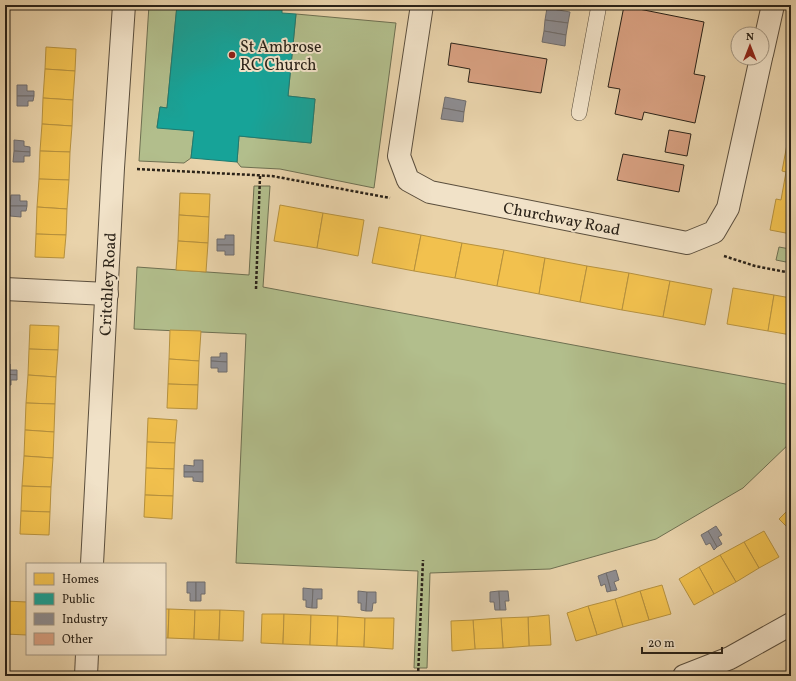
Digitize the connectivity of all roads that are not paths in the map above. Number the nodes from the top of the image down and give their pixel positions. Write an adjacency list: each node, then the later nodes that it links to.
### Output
1 (124, 5): 9 (street, Critchley Road)
2 (422, 5): 6 (street, Churchway Road)
3 (599, 5): 7 (lane)
4 (773, 5): 5 (street)
5 (768, 26)
6 (759, 66)
7 (579, 113)
8 (5, 289): 9 (street)
9 (107, 294): 10 (street, Critchley Road)
10 (92, 563)
11 (791, 624): 14 (street)
12 (87, 655): 13 (street)
13 (86, 676)
14 (684, 676)

